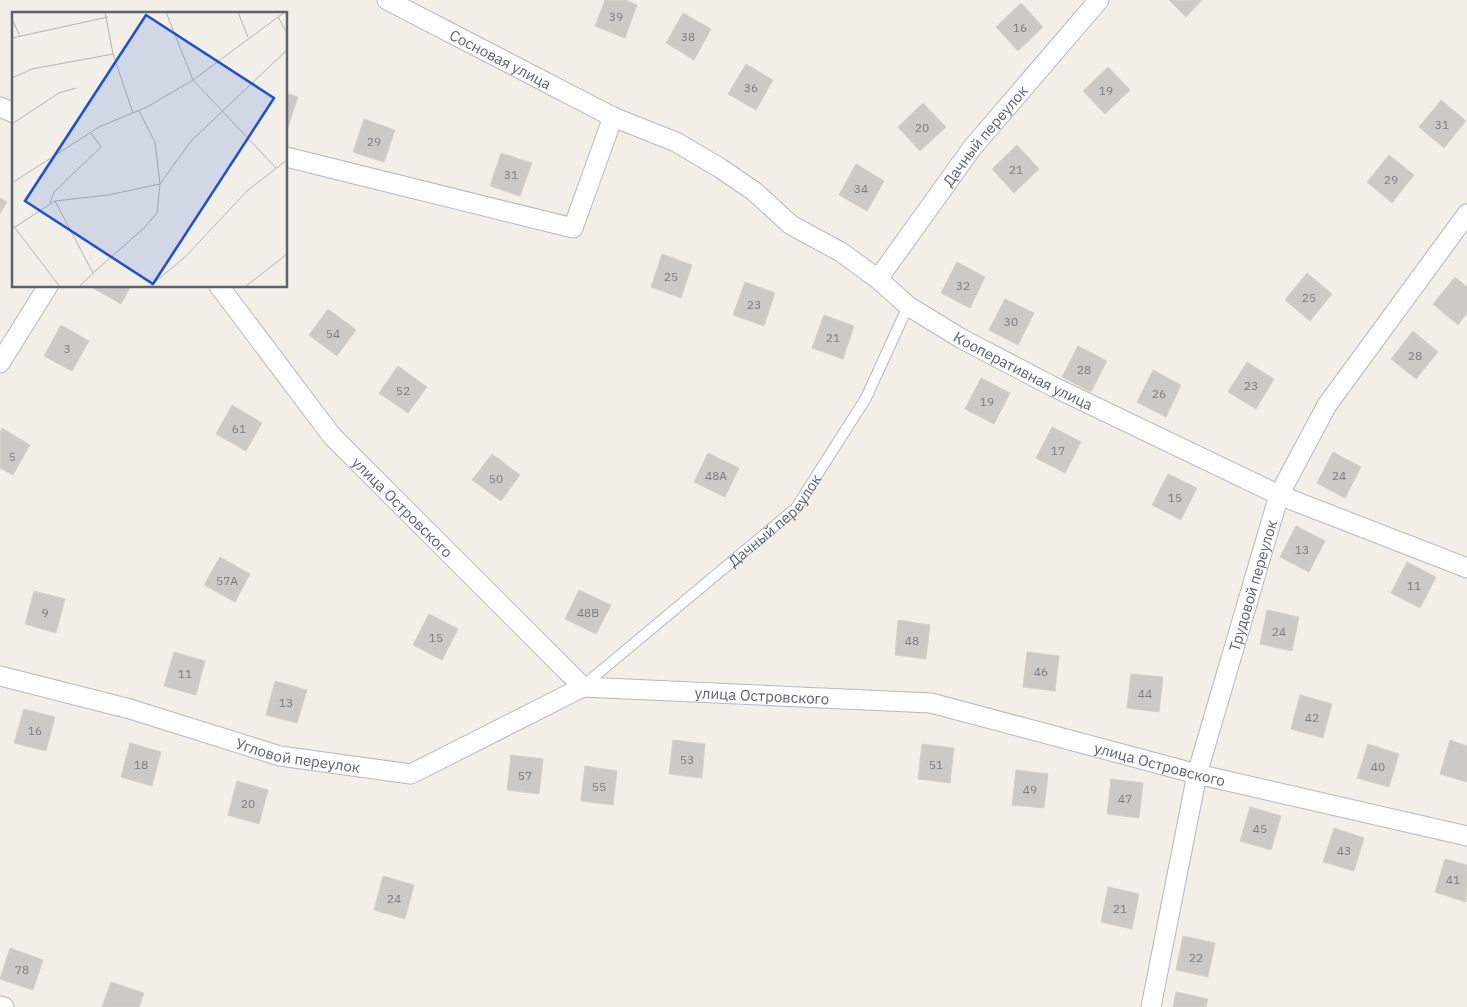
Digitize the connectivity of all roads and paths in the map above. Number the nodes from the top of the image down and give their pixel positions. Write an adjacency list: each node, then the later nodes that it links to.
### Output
1 (387, 0): 5 (street, Сосновая улица)
2 (1099, 0): 8 (street, Дачный переулок)
3 (0, 107): 4 (street)
4 (12, 112)
5 (614, 117): 6 (street); 8 (street, Кооперативная улица)
6 (288, 157)
7 (1467, 214): 13 (street, Трудовой переулок)
8 (878, 279): 11 (street, Кооперативная улица)
9 (47, 288): 12 (street)
10 (221, 288): 16 (street, улица Островского)
11 (908, 306): 13 (street, Кооперативная улица); 16 (lane, Дачный переулок)
12 (0, 363)
13 (1279, 495): 14 (street, Кооперативная улица); 17 (street, Трудовой переулок)
14 (1467, 568)
15 (0, 676): 16 (street, Угловой переулок)
16 (583, 687): 17 (street, улица Островского)
17 (1197, 774): 18 (street, улица Островского); 21 (street, Трудовой переулок)
18 (1467, 836)
19 (0, 1006): 20 (street)
20 (4, 1007)
21 (1151, 1007)

